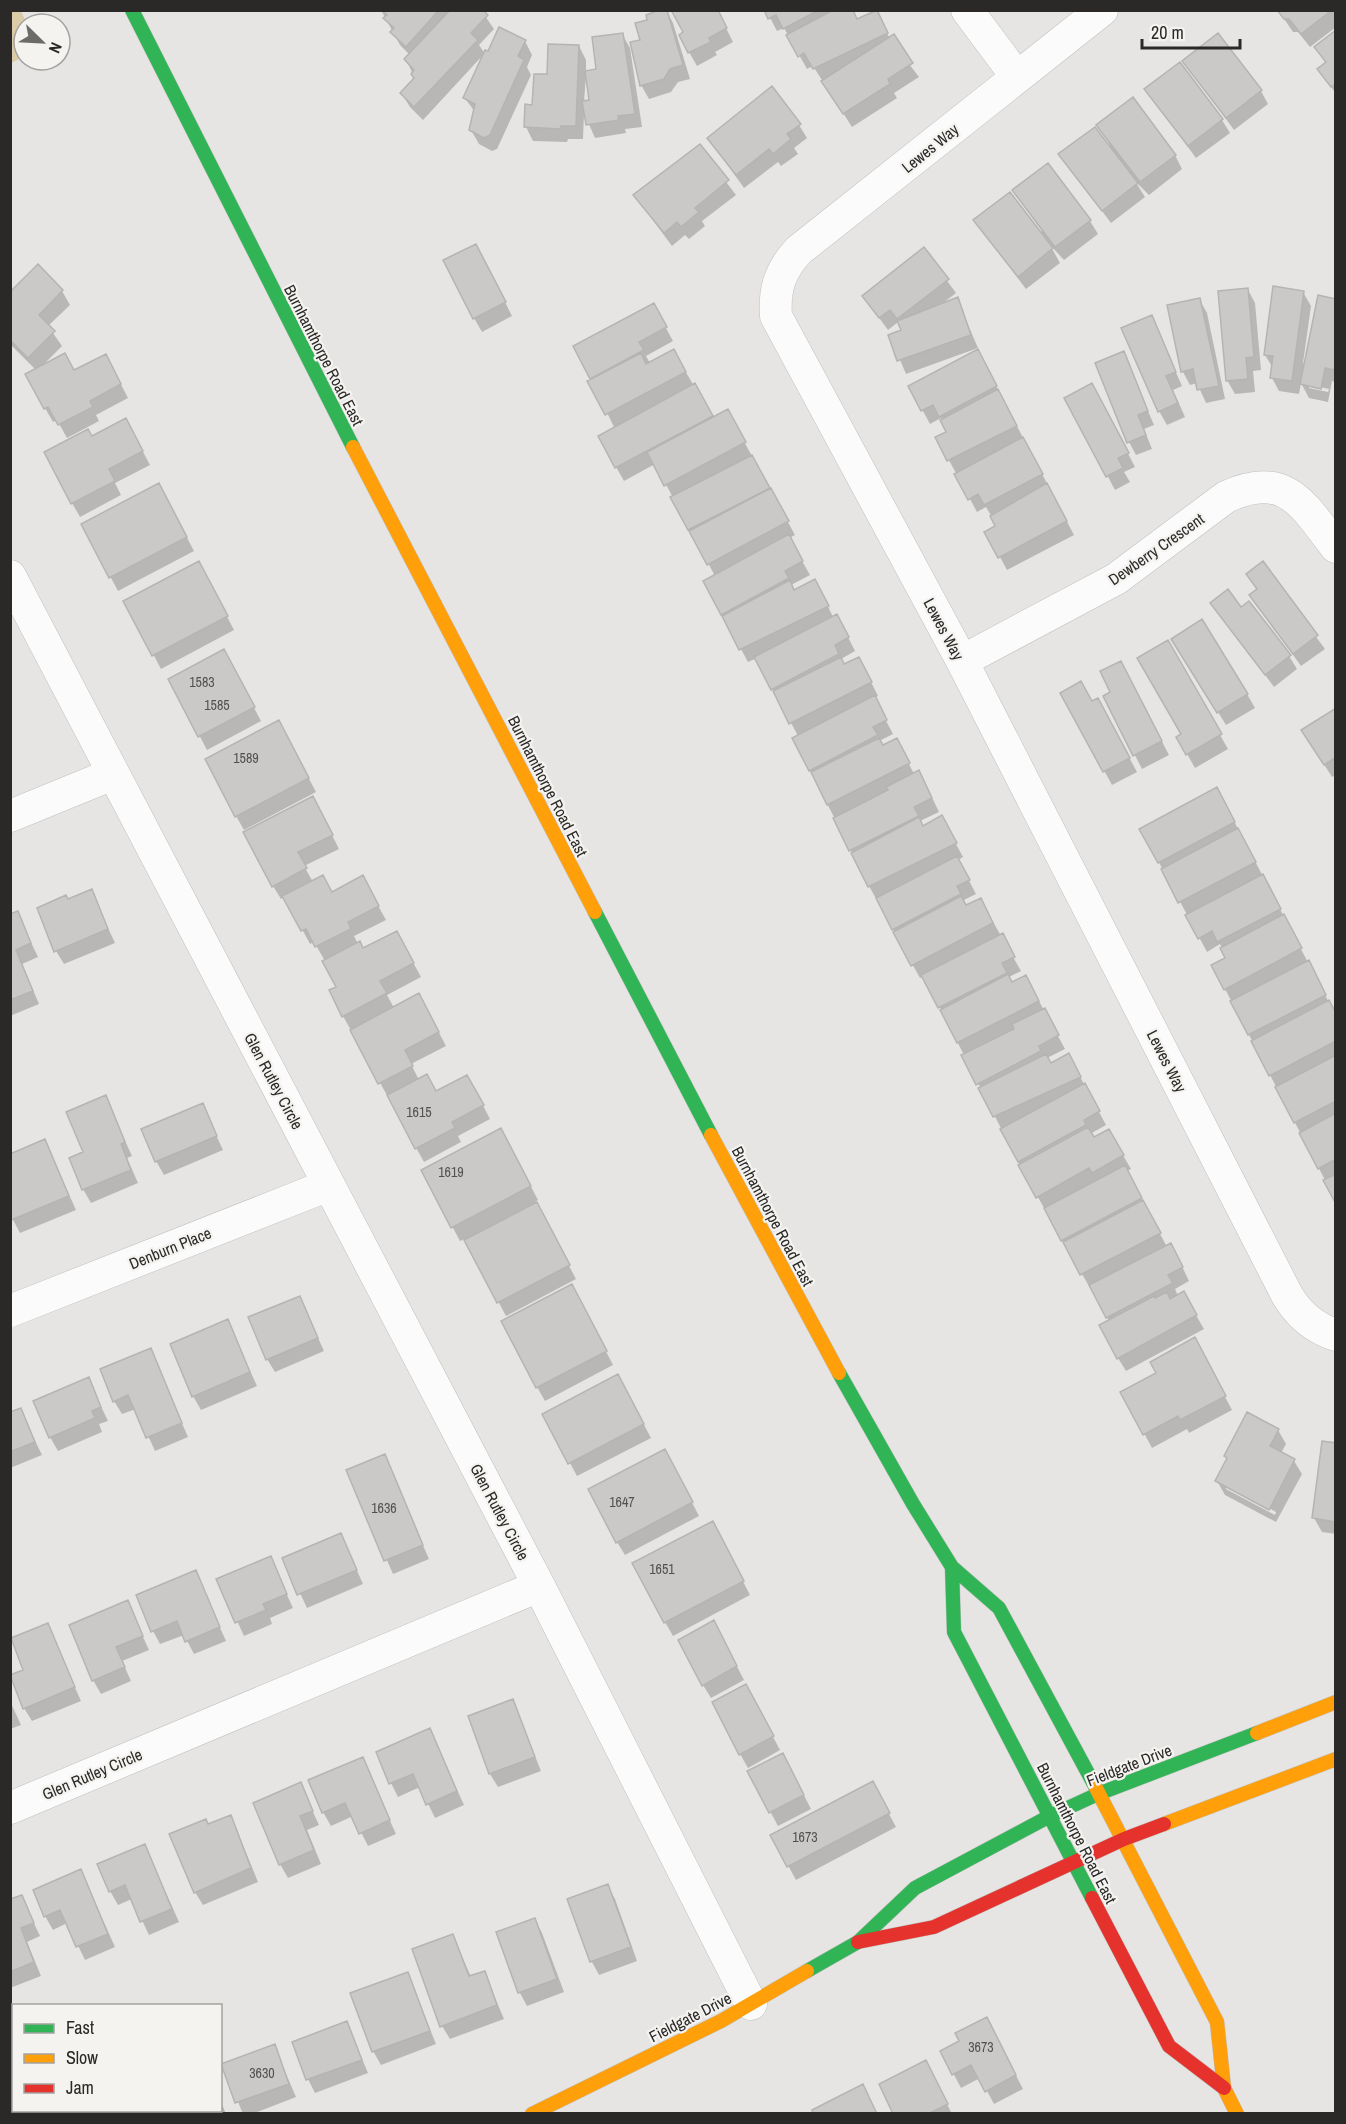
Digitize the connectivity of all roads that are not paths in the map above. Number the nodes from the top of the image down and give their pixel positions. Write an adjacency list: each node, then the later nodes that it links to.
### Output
1 (132, 10): 13 (main road, Burnhamthorpe Road East)
2 (967, 10): 4 (street)
3 (1102, 10): 4 (street, Lewes Way)
4 (1017, 77): 7 (street, Lewes Way)
5 (1335, 547): 7 (street, Dewberry Crescent)
6 (10, 576): 8 (street, Glen Rutley Circle)
7 (962, 661): 12 (street, Lewes Way)
8 (113, 774): 9 (street); 10 (street, Glen Rutley Circle)
9 (10, 816)
10 (329, 1185): 11 (street, Denburn Place); 14 (street, Glen Rutley Circle)
11 (10, 1311)
12 (1335, 1335)
13 (951, 1567): 17 (main road, Burnhamthorpe Road East); 19 (main road, Burnhamthorpe Road East)
14 (539, 1586): 18 (street, Glen Rutley Circle); 23 (street, Glen Rutley Circle)
15 (1335, 1702): 17 (main road, Fieldgate Drive)
16 (1335, 1759): 20 (main road, Fieldgate Drive)
17 (1098, 1794): 19 (main road, Fieldgate Drive); 20 (main road, Burnhamthorpe Road East)
18 (10, 1808)
19 (1050, 1816): 21 (main road, Burnhamthorpe Road East); 22 (main road, Fieldgate Drive)
20 (1124, 1839): 21 (main road, Fieldgate Drive); 24 (main road, Burnhamthorpe Road East)
21 (1074, 1862): 22 (main road, Fieldgate Drive); 24 (main road, Burnhamthorpe Road East)
22 (858, 1942): 23 (main road, Fieldgate Drive)
23 (751, 2004): 25 (main road, Fieldgate Drive)
24 (1224, 2088): 26 (main road, Burnhamthorpe Road East)
25 (532, 2114)
26 (1237, 2114)

